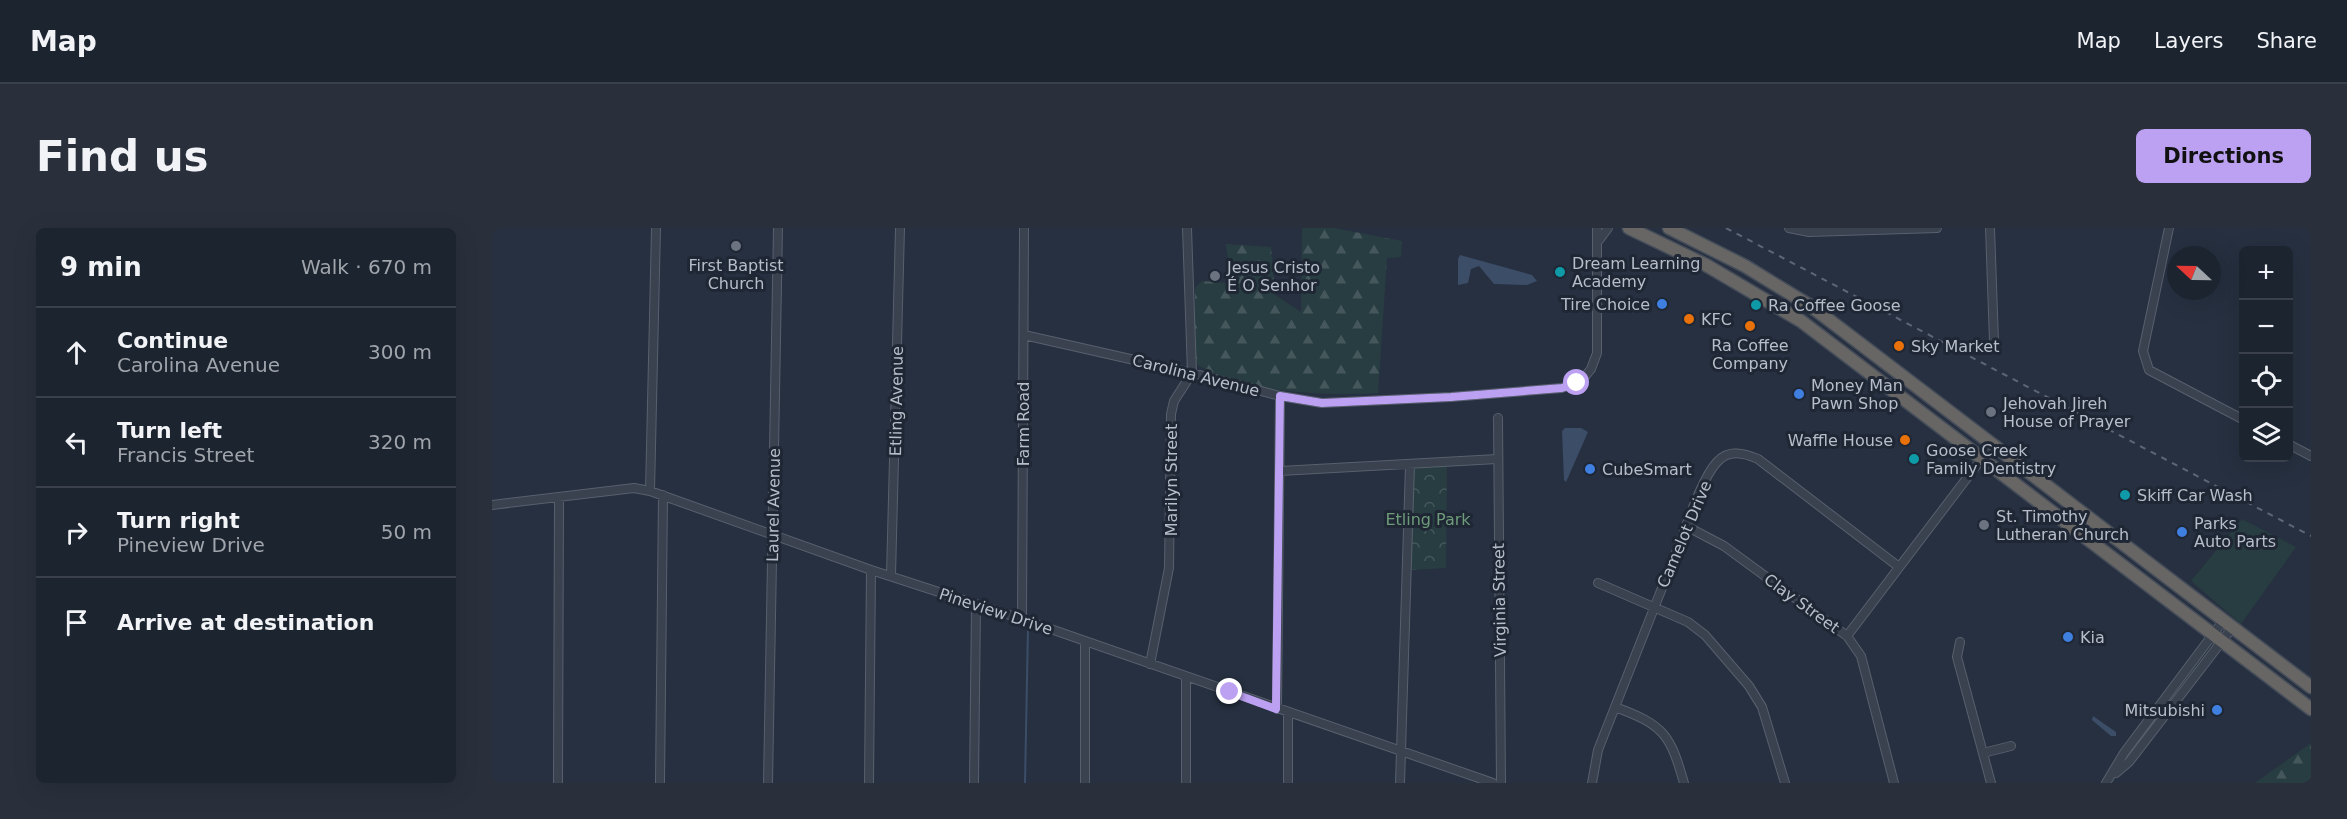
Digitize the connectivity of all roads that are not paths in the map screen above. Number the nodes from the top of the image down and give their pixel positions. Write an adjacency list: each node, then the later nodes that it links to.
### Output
1 (656, 228): 28 (street)
2 (778, 228): 33 (street, Laurel Avenue)
3 (900, 228): 36 (street, Etling Avenue)
4 (1024, 228): 15 (street, Farm Road)
5 (1187, 228): 17 (street)
6 (1597, 228): 14 (street, Carolina Avenue)
7 (1608, 228): 14 (street)
8 (1629, 228): 24 (highway)
9 (1669, 228): 21 (highway)
10 (1789, 228): 11 (street)
11 (1937, 228)
12 (1990, 228): 16 (street)
13 (2169, 228): 19 (street)
14 (1599, 240): 18 (street, Carolina Avenue)
15 (1024, 335): 17 (street, Carolina Avenue); 40 (street, Farm Road)
16 (1994, 341)
17 (1192, 373): 18 (street, Carolina Avenue); 46 (street, Marilyn Street)
18 (1280, 396): 27 (street)
19 (2239, 417)
20 (1498, 418): 25 (street, Virginia Street)
21 (1992, 445): 24 (street); 41 (highway)
22 (2293, 446): 23 (street)
23 (2311, 456)
24 (1982, 458): 34 (street); 43 (highway)
25 (1497, 459): 26 (street); 66 (street, Virginia Street)
26 (1410, 465): 27 (street); 54 (street)
27 (1280, 471): 50 (street)
28 (650, 491): 29 (street, Pineview Drive); 30 (street, Pineview Drive)
29 (663, 495): 33 (street, Pineview Drive); 57 (street)
30 (559, 498): 31 (street, Pineview Drive); 56 (street)
31 (492, 505)
32 (1686, 526): 34 (street, Camelot Drive); 39 (street, Camelot Drive); 42 (street, Clay Street)
33 (772, 533): 35 (street, Pineview Drive); 58 (street, Laurel Avenue)
34 (1899, 567): 42 (street)
35 (871, 570): 36 (street, Pineview Drive); 59 (street)
36 (891, 575): 38 (street, Pineview Drive)
37 (1598, 583): 39 (street)
38 (976, 605): 40 (street, Pineview Drive); 60 (street)
39 (1654, 609): 49 (street, Camelot Drive); 69 (street)
40 (1022, 619): 44 (street, Pineview Drive)
41 (2228, 624): 43 (street); 48 (highway)
42 (1847, 636): 70 (street, Clay Street)
43 (2218, 639): 51 (highway); 72 (street)
44 (1085, 641): 46 (street, Pineview Drive); 61 (street)
45 (1960, 642): 55 (street)
46 (1150, 664): 47 (street, Pineview Drive)
47 (1186, 677): 50 (street, Pineview Drive); 62 (street)
48 (2311, 687)
49 (1615, 706): 67 (street, Camelot Drive); 68 (street)
50 (1276, 709): 52 (street, Pineview Drive)
51 (2311, 709)
52 (1288, 713): 54 (street, Pineview Drive); 63 (street)
53 (2011, 746): 55 (street)
54 (1401, 749): 64 (street); 65 (street, Pineview Drive)
55 (1983, 753): 71 (street)
56 (558, 783)
57 (660, 783)
58 (768, 783)
59 (869, 783)
60 (974, 783)
61 (1085, 783)
62 (1186, 783)
63 (1288, 783)
64 (1400, 783)
65 (1493, 783)
66 (1501, 783)
67 (1592, 783)
68 (1684, 783)
69 (1785, 783)
70 (1894, 783)
71 (1991, 783)
72 (2106, 783)

